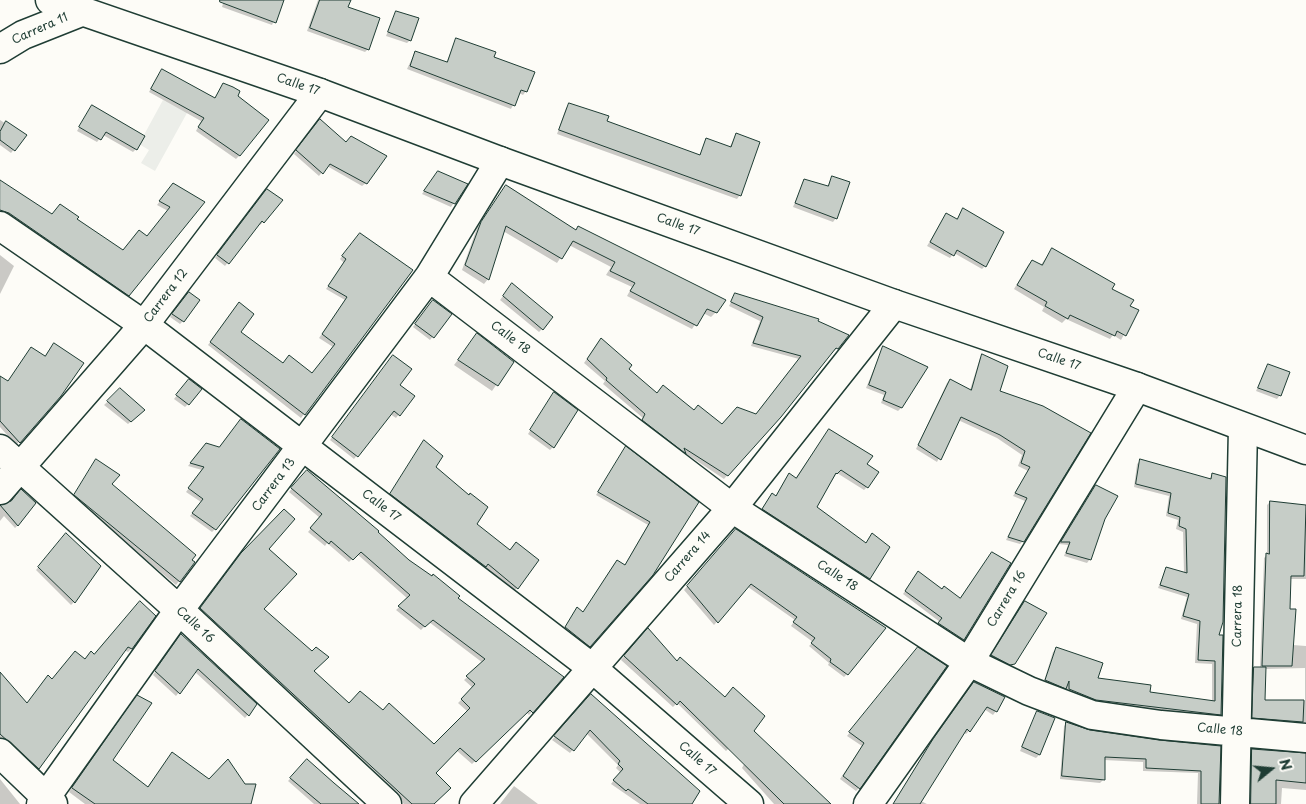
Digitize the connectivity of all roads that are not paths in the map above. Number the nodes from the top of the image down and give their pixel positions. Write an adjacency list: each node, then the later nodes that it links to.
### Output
1 (50, 0): 2 (main road, Calle 17)
2 (81, 12): 3 (main road, Carrera 11); 4 (main road, Calle 17)
3 (0, 49)
4 (320, 93): 5 (main road, Calle 17); 9 (main road, Carrera 12)
5 (500, 161): 7 (main road, Carrera 13); 8 (main road, Calle 17)
6 (0, 226): 9 (main road, Calle 17)
7 (429, 277): 12 (main road, Carrera 13); 17 (main road, Calle 18)
8 (894, 304): 10 (main road, Calle 17); 17 (main road, Carrera 14)
9 (144, 325): 12 (main road, Calle 17); 15 (main road, Carrera 12)
10 (1137, 387): 11 (main road, Calle 17); 19 (main road, Carrera 16)
11 (1243, 428): 14 (main road, Calle 17); 21 (main road, Carrera 18)
12 (303, 446): 18 (main road, Carrera 13); 20 (main road, Calle 17)
13 (0, 448): 15 (main road, Calle 16)
14 (1306, 450)
15 (20, 469): 16 (main road, Carrera 12); 18 (main road, Calle 16)
16 (0, 490)
17 (732, 508): 19 (main road, Calle 18); 20 (main road, Carrera 14)
18 (179, 610): 24 (main road, Carrera 13); 25 (main road, Calle 16)
19 (969, 662): 21 (main road, Calle 18); 28 (main road, Carrera 16)
20 (591, 667): 26 (main road, Carrera 14); 27 (main road, Calle 17)
21 (1236, 732): 22 (main road, Calle 18); 29 (main road, Carrera 18)
22 (1306, 738)
23 (0, 753): 24 (main road)
24 (46, 802)
25 (387, 804)
26 (474, 804)
27 (749, 804)
28 (868, 804)
29 (1235, 804)

